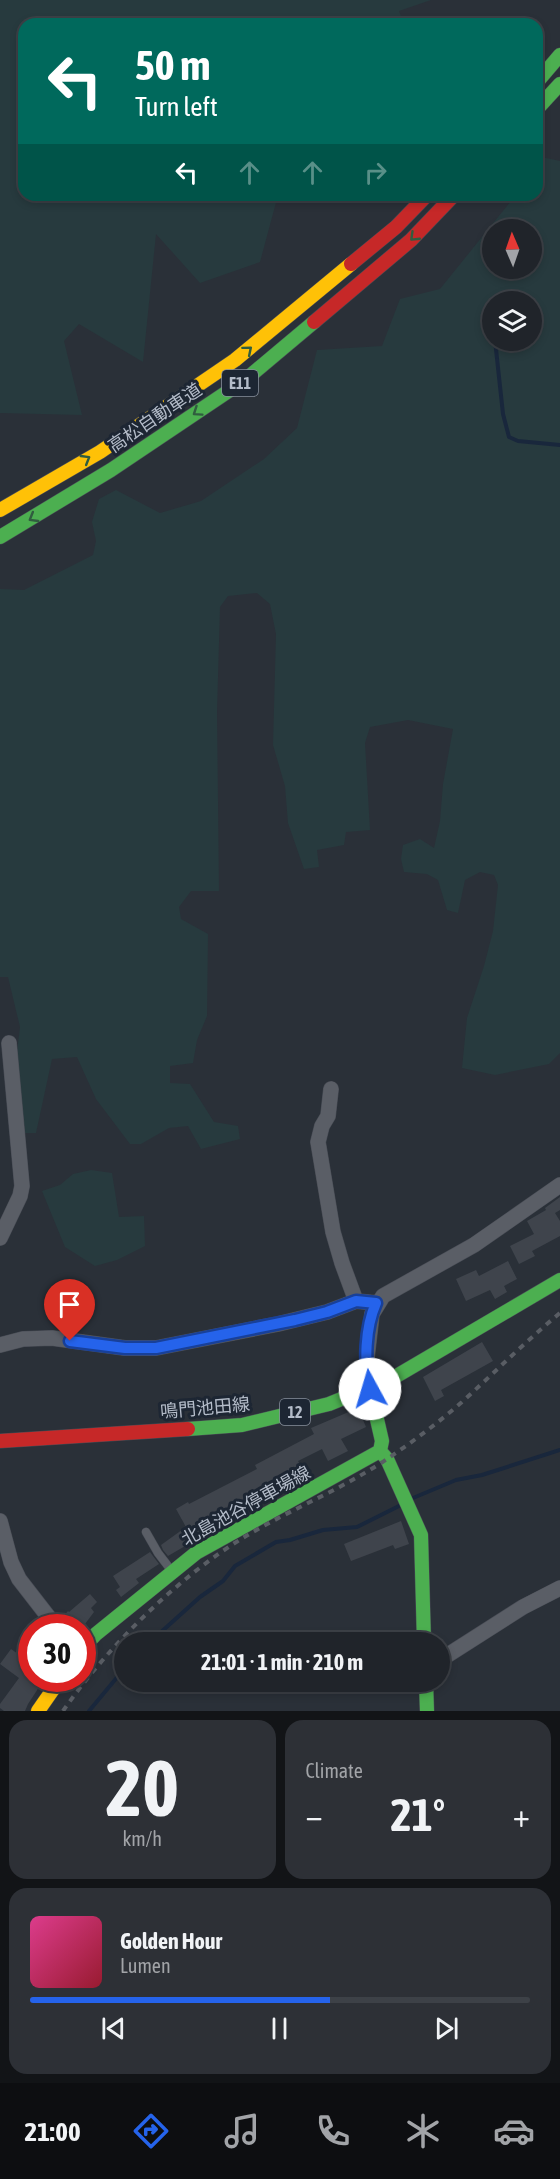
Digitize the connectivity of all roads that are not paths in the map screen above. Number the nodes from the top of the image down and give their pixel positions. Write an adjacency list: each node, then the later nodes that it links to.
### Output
1 (560, 55): 2 (main road)
2 (543, 75)
3 (560, 84): 4 (main road)
4 (543, 102)
5 (421, 201): 7 (main road, 高松自動車道 / E11, one-way to 5)
6 (448, 201): 8 (main road, 高松自動車道 / E11, one-way to 8)
7 (0, 510)
8 (0, 537)
9 (9, 1043): 12 (street)
10 (331, 1089): 14 (street)
11 (560, 1185): 15 (street)
12 (0, 1238)
13 (560, 1281): 17 (main road, 鳴門池田線 / 12)
14 (356, 1301): 15 (street); 16 (street)
15 (376, 1303): 17 (street)
16 (0, 1345)
17 (370, 1389): 18 (main road, 鳴門池田線 / 12); 19 (main road)
18 (0, 1441)
19 (380, 1451): 22 (main road, 北島池谷停車場線); 25 (main road)
20 (0, 1521): 24 (street)
21 (146, 1532): 22 (lane)
22 (172, 1571): 26 (main road, 北島池谷停車場線)
23 (560, 1588): 27 (street)
24 (46, 1614)
25 (424, 1632)
26 (96, 1634)
27 (450, 1654)
28 (51, 1692): 30 (main road)
29 (426, 1692): 31 (main road)
30 (38, 1711)
31 (427, 1711)

